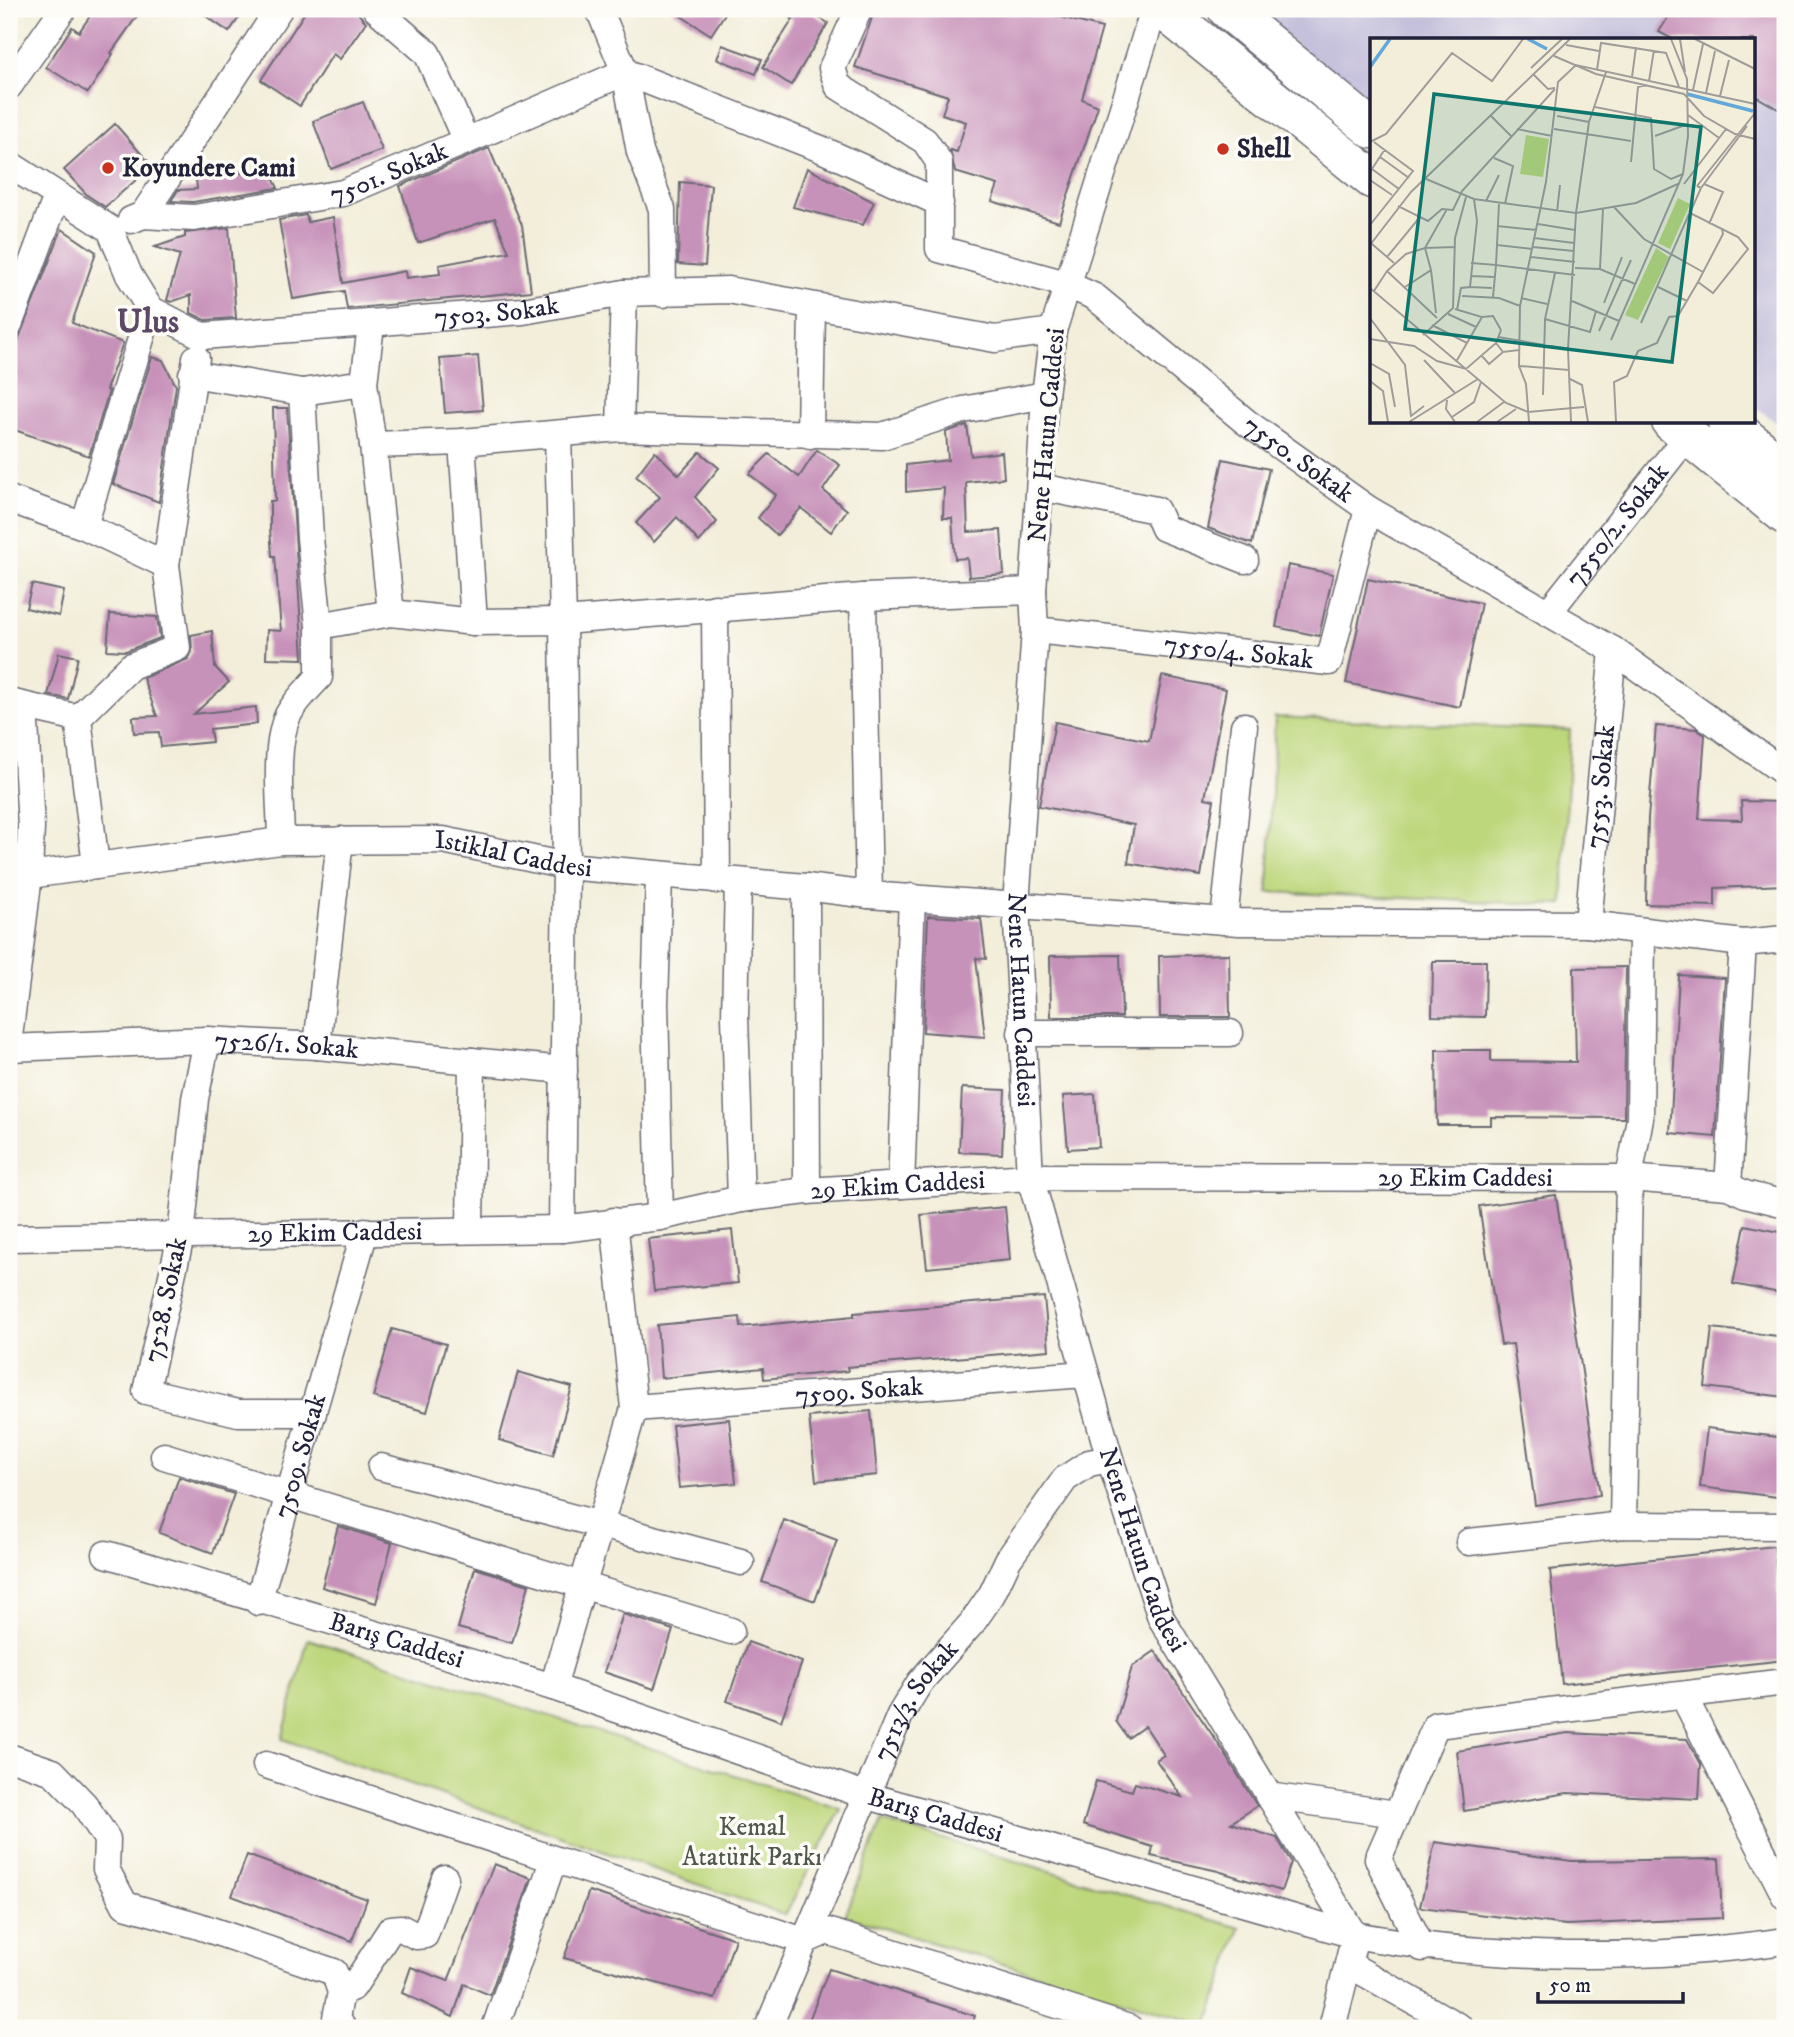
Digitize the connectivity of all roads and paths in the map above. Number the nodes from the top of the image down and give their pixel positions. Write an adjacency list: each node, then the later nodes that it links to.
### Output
1 (63, 9): 10 (street)
2 (279, 9): 17 (street)
3 (376, 9): 12 (street)
4 (599, 9): 9 (street)
5 (859, 9): 16 (street)
6 (1154, 9): 19 (street, Nene Hatun Caddesi)
7 (1162, 9): 14 (highway)
8 (1227, 9): 11 (highway)
9 (625, 72): 12 (street, 7501. Sokak); 16 (street); 21 (street)
10 (9, 86)
11 (1370, 127)
12 (466, 141): 17 (street, 7501. Sokak)
13 (9, 164): 15 (street)
14 (1370, 177)
15 (57, 196): 18 (street); 24 (street)
16 (940, 203): 19 (street, 7550. Sokak)
17 (143, 215): 18 (street)
18 (110, 229): 23 (street)
19 (1066, 284): 26 (street, Nene Hatun Caddesi); 42 (street, 7550. Sokak)
20 (624, 293): 21 (street, 7503. Sokak); 25 (street, 7503. Sokak); 33 (street)
21 (663, 294): 22 (street, 7503. Sokak)
22 (812, 306): 26 (street, 7503. Sokak); 36 (street)
23 (150, 309): 27 (street); 44 (street)
24 (9, 325)
25 (370, 325): 27 (street, 7503. Sokak); 29 (street)
26 (1054, 331): 31 (street, Nene Hatun Caddesi)
27 (202, 336): 28 (street)
28 (192, 374): 30 (street); 46 (street)
29 (364, 383): 30 (street); 38 (street)
30 (302, 392): 54 (street)
31 (1045, 395): 36 (street); 40 (street, Nene Hatun Caddesi)
32 (1729, 424): 39 (highway)
33 (620, 428): 35 (street); 36 (street)
34 (1679, 428): 43 (highway); 51 (street, 7550/2. Sokak)
35 (558, 435): 37 (street); 52 (street)
36 (810, 435)
37 (462, 442): 38 (street); 53 (street)
38 (373, 445): 50 (street)
39 (1785, 470)
40 (1040, 487): 45 (street); 47 (street, Nene Hatun Caddesi)
41 (9, 499): 44 (street)
42 (1368, 509): 51 (street, 7550. Sokak); 55 (street, 7550/4. Sokak)
43 (1785, 515)
44 (85, 526): 46 (street)
45 (1245, 560)
46 (166, 565): 58 (street)
47 (1033, 591): 48 (street); 55 (street, Nene Hatun Caddesi)
48 (863, 597): 49 (street); 69 (street)
49 (715, 608): 52 (street); 67 (street)
50 (391, 613): 53 (street); 54 (street)
51 (1548, 613): 56 (street, 7550. Sokak)
52 (563, 621): 53 (street); 64 (street)
53 (474, 622)
54 (319, 626): 62 (street)
55 (1035, 630): 71 (street, Nene Hatun Caddesi)
56 (1613, 650): 60 (street, 7550. Sokak); 73 (street, 7553. Sokak)
57 (17, 704): 58 (street); 65 (street)
58 (78, 718): 63 (street)
59 (1244, 726): 72 (street)
60 (1785, 773)
61 (340, 840): 62 (street, Istiklal Caddesi); 64 (street, Istiklal Caddesi); 81 (street)
62 (281, 841): 63 (street, Istiklal Caddesi)
63 (96, 866): 65 (street, Istiklal Caddesi)
64 (566, 866): 66 (street, Istiklal Caddesi); 84 (street)
65 (19, 875): 79 (street)
66 (659, 876): 67 (street, Istiklal Caddesi); 92 (street)
67 (727, 881): 68 (street, Istiklal Caddesi); 90 (street)
68 (806, 887): 69 (street, Istiklal Caddesi); 89 (street)
69 (869, 895): 70 (street, Istiklal Caddesi)
70 (912, 897): 71 (street, Istiklal Caddesi); 87 (street)
71 (1016, 905): 72 (street, Istiklal Caddesi); 77 (street, Nene Hatun Caddesi)
72 (1224, 921): 73 (street, Istiklal Caddesi)
73 (1588, 924): 74 (street, Istiklal Caddesi)
74 (1642, 932): 76 (street, Istiklal Caddesi); 86 (street)
75 (1785, 939): 76 (street, Istiklal Caddesi)
76 (1742, 943): 88 (street)
77 (1021, 1033): 78 (street); 85 (street, Nene Hatun Caddesi)
78 (1230, 1033)
79 (9, 1037)
80 (207, 1040): 81 (street, 7526/1. Sokak); 82 (street, 7526/1. Sokak); 97 (street, 7528. Sokak)
81 (317, 1046): 83 (street, 7526/1. Sokak)
82 (9, 1048)
83 (472, 1061): 84 (street, 7526/1. Sokak); 95 (street)
84 (564, 1070): 94 (street)
85 (1030, 1177): 86 (street, 29 Ekim Caddesi); 87 (street, 29 Ekim Caddesi); 99 (street, Nene Hatun Caddesi)
86 (1629, 1178): 88 (street, 29 Ekim Caddesi); 106 (street)
87 (901, 1185): 89 (street, 29 Ekim Caddesi)
88 (1728, 1186): 91 (street, 29 Ekim Caddesi)
89 (807, 1191): 90 (street, 29 Ekim Caddesi)
90 (741, 1199): 92 (street, 29 Ekim Caddesi)
91 (1785, 1204)
92 (660, 1217): 93 (street, 29 Ekim Caddesi)
93 (614, 1221): 94 (street, 29 Ekim Caddesi); 100 (street)
94 (562, 1229): 95 (street, 29 Ekim Caddesi)
95 (470, 1230): 96 (street, 29 Ekim Caddesi)
96 (365, 1231): 97 (street, 29 Ekim Caddesi); 101 (street, 7509. Sokak)
97 (180, 1236): 98 (street, 29 Ekim Caddesi); 101 (street, 7528. Sokak)
98 (9, 1238)
99 (1085, 1374): 100 (street, 7509. Sokak); 103 (street, Nene Hatun Caddesi)
100 (634, 1408): 107 (street)
101 (313, 1413): 105 (street, 7509. Sokak)
102 (164, 1456): 105 (street)
103 (1110, 1459): 120 (street, 7513/3. Sokak); 121 (street, Nene Hatun Caddesi)
104 (381, 1467): 107 (street)
105 (289, 1496): 112 (street); 113 (street, 7509. Sokak)
106 (1623, 1525): 108 (street); 109 (street)
107 (600, 1526): 111 (street); 112 (street)
108 (1785, 1526)
109 (1469, 1542)
110 (106, 1554): 113 (street, Barış Caddesi)
111 (741, 1562)
112 (583, 1584): 114 (street); 116 (street)
113 (258, 1602): 116 (street, Barış Caddesi)
114 (731, 1631)
115 (1785, 1682): 117 (street)
116 (553, 1687): 120 (street, Barış Caddesi)
117 (1684, 1697): 122 (street); 125 (street)
118 (9, 1757): 131 (street)
119 (266, 1765): 123 (street)
120 (865, 1795): 126 (street, Barış Caddesi); 127 (street, 7513/3. Sokak)
121 (1268, 1796): 122 (street); 126 (street, Nene Hatun Caddesi)
122 (1397, 1814): 129 (street)
123 (553, 1861): 127 (street); 133 (street)
124 (445, 1878): 131 (street)
125 (1785, 1896)
126 (1354, 1936): 129 (street, Barış Caddesi); 130 (street)
127 (804, 1941): 134 (street, 7513/3. Sokak); 135 (street)
128 (1785, 1941): 129 (street, Barış Caddesi)
129 (1422, 1948)
130 (1350, 1965): 136 (street); 137 (street)
131 (341, 1992): 132 (street)
132 (342, 2028)
133 (495, 2028)
134 (768, 2028)
135 (1129, 2028)
136 (1332, 2028)
137 (1461, 2028)

